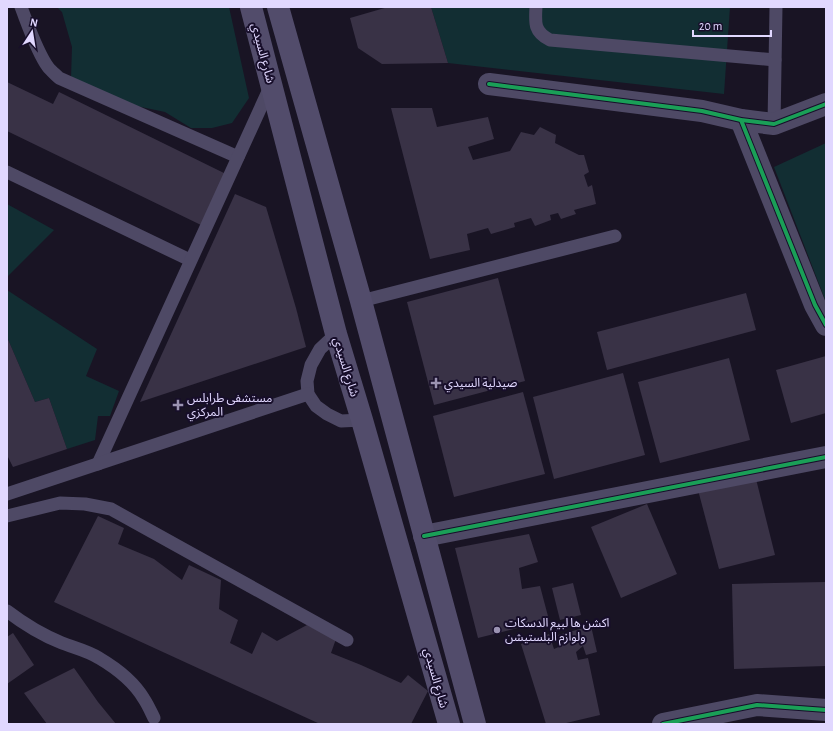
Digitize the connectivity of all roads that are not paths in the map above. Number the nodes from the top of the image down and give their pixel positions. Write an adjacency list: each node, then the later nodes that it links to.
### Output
1 (21, 7): 12 (lane)
2 (251, 7): 7 (main road, شارع السيدي)
3 (278, 7): 16 (main road, شارع السيدي)
4 (536, 7): 6 (lane)
5 (776, 7): 6 (lane)
6 (775, 60): 11 (lane)
7 (271, 84): 12 (lane); 18 (main road, شارع السيدي)
8 (490, 84): 10 (street)
9 (826, 104): 11 (street)
10 (741, 120): 11 (street); 17 (street)
11 (774, 124)
12 (238, 157): 15 (lane)
13 (7, 172): 15 (lane)
14 (615, 236): 16 (lane)
15 (190, 260): 22 (lane)
16 (361, 301): 25 (main road, شارع السيدي)
17 (826, 325)
18 (336, 334): 19 (lane); 20 (main road, شارع السيدي)
19 (308, 394): 20 (lane); 22 (lane)
20 (362, 420): 30 (main road, شارع السيدي)
21 (826, 457): 25 (street)
22 (98, 464): 23 (lane)
23 (7, 494)
24 (7, 516): 27 (lane)
25 (424, 536): 31 (main road, شارع السيدي)
26 (7, 611): 29 (lane)
27 (347, 640)
28 (826, 710): 32 (street)
29 (154, 718)
30 (449, 724)
31 (474, 724)
32 (663, 724)

